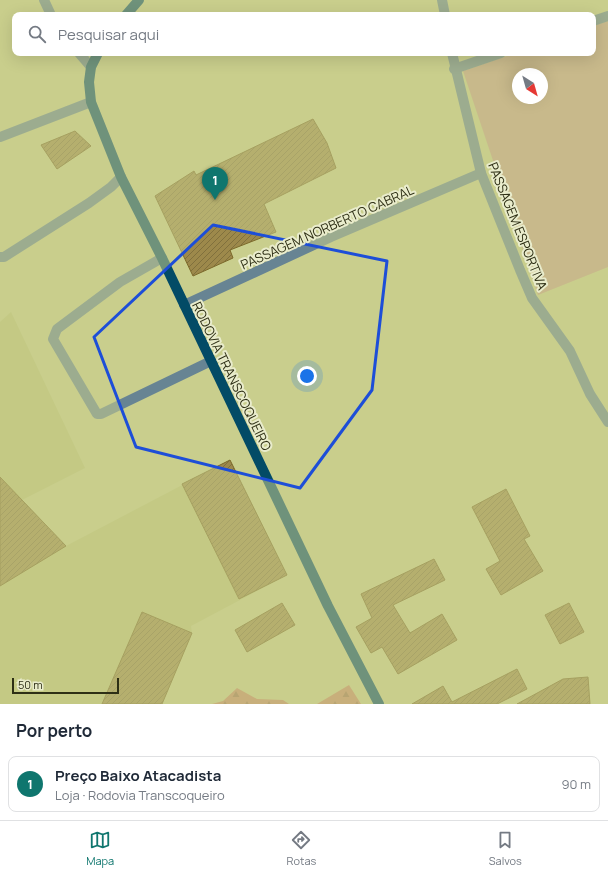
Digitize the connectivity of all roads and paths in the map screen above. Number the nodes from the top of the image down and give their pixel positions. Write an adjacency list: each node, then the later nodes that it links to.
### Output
1 (44, 0): 4 (street)
2 (139, 0): 5 (main road)
3 (442, 0): 6 (street)
4 (50, 12)
5 (129, 12)
6 (444, 12)
7 (608, 16): 8 (street)
8 (596, 20)
9 (82, 56): 13 (street)
10 (96, 56): 13 (main road, RODOVIA TRANSCOQUEIRO)
11 (452, 56): 14 (street, PASSAGEM ESPORTIVA)
12 (492, 56): 14 (street)
13 (91, 67): 15 (main road, RODOVIA TRANSCOQUEIRO)
14 (454, 69): 17 (street, PASSAGEM ESPORTIVA)
15 (91, 102): 16 (street); 18 (main road, RODOVIA TRANSCOQUEIRO)
16 (0, 137)
17 (481, 173): 21 (street, PASSAGEM NORBERTO CABRAL); 23 (street, PASSAGEM ESPORTIVA)
18 (121, 177): 19 (street); 20 (main road, RODOVIA TRANSCOQUEIRO)
19 (0, 257)
20 (162, 258): 21 (main road, RODOVIA TRANSCOQUEIRO); 22 (street)
21 (184, 305): 22 (main road, RODOVIA TRANSCOQUEIRO)
22 (211, 361): 24 (main road, RODOVIA TRANSCOQUEIRO)
23 (608, 422)
24 (379, 704)

